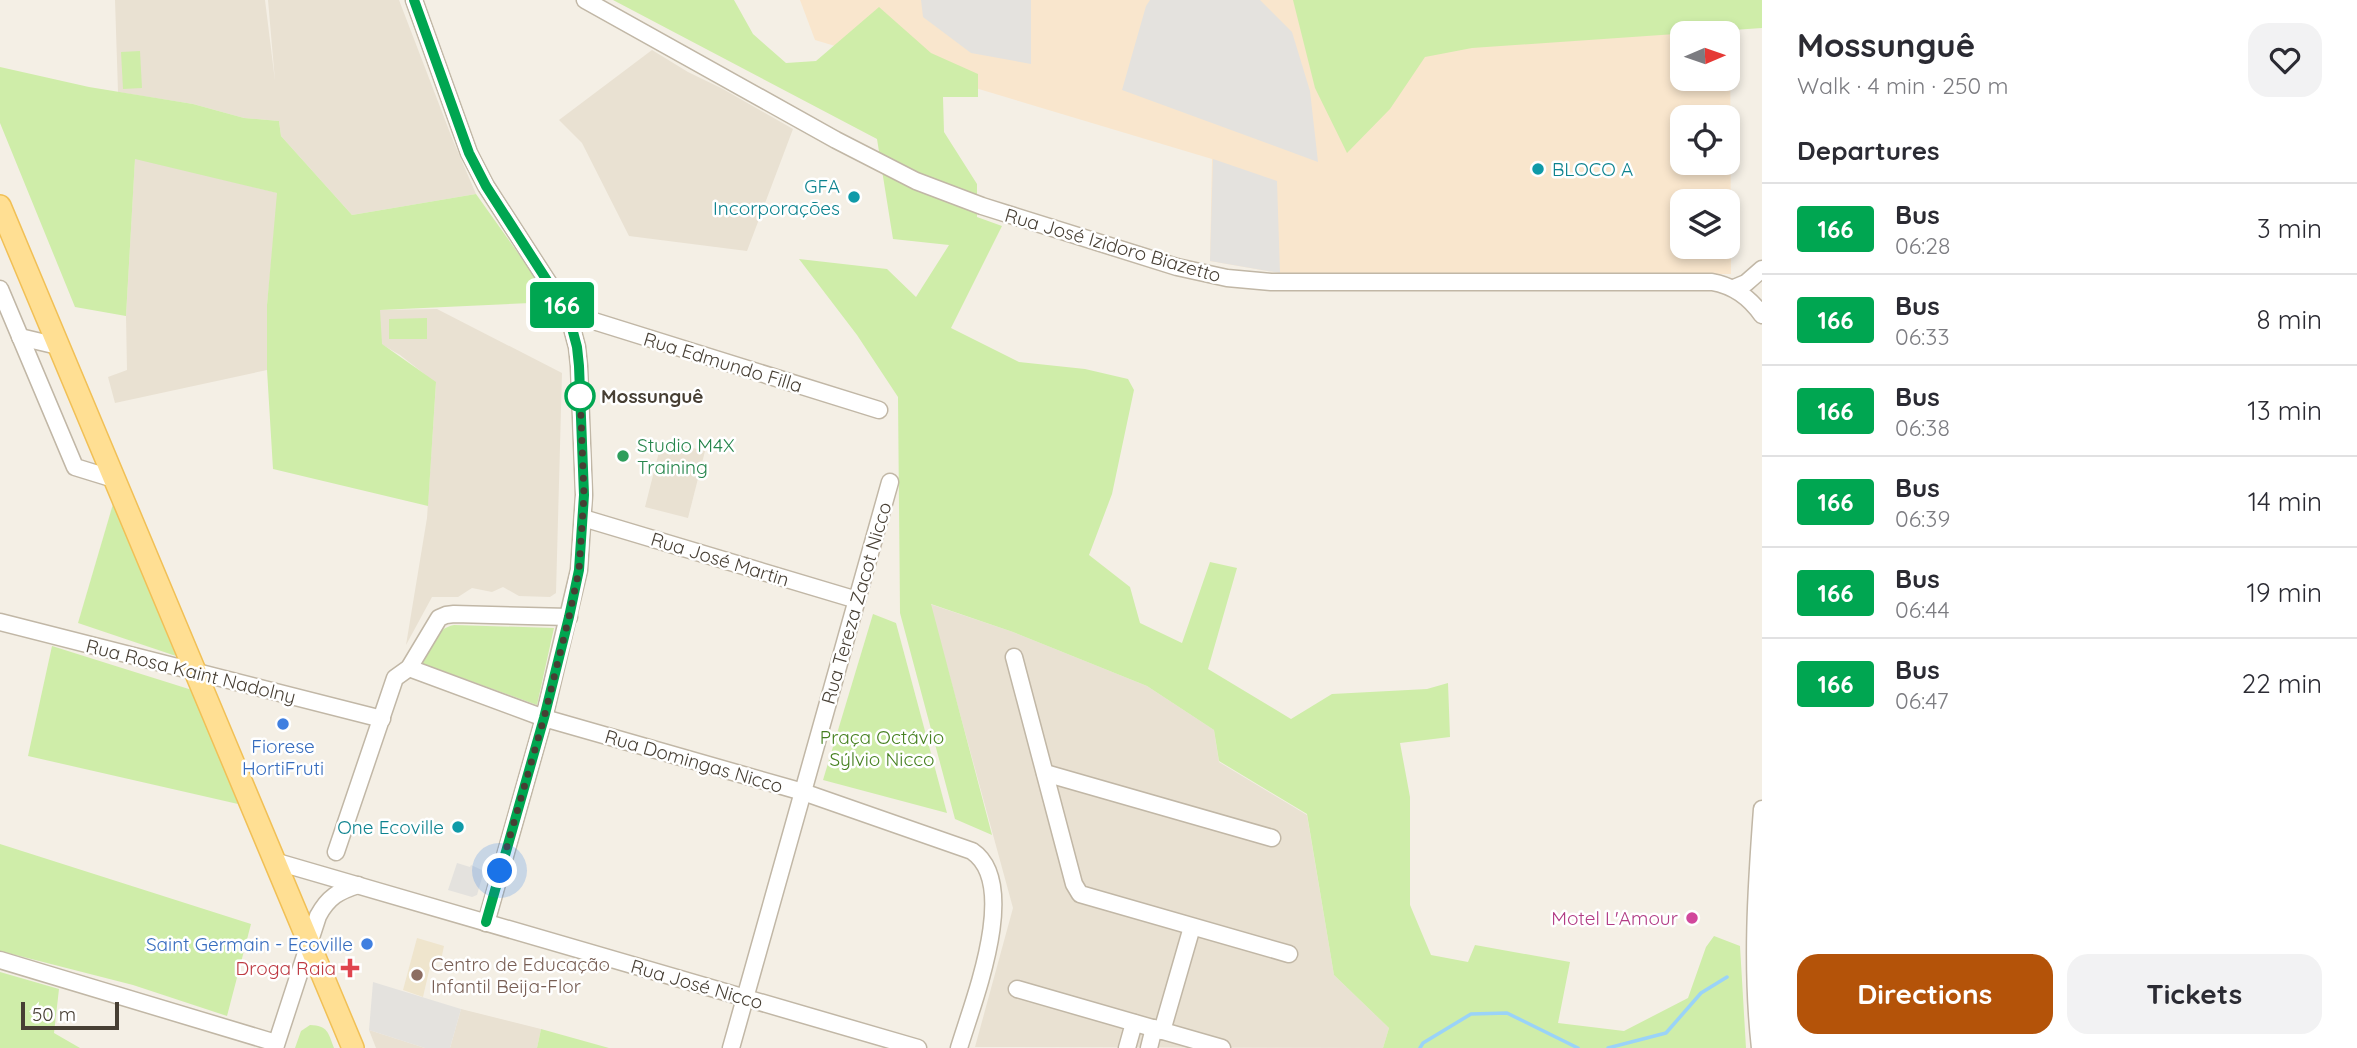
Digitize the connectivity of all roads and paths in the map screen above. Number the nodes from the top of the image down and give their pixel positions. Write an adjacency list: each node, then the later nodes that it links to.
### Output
1 (414, 0): 7 (street)
2 (585, 0): 5 (street, Rua José Izidoro Biazetto)
3 (0, 206): 10 (main road)
4 (1762, 269): 5 (street)
5 (1734, 288): 8 (street)
6 (0, 289): 9 (street)
7 (568, 313): 11 (street, Rua Edmundo Filla); 14 (street)
8 (1762, 315)
9 (20, 337): 10 (street); 12 (street)
10 (58, 346): 12 (main road)
11 (879, 410)
12 (114, 479): 20 (main road)
13 (890, 482): 15 (street, Rua Tereza Zacot Nicco)
14 (583, 518): 15 (street, Rua José Martin); 16 (street)
15 (857, 600): 24 (street, Rua Tereza Zacot Nicco)
16 (569, 617): 19 (street); 21 (street)
17 (0, 622): 20 (street, Rua Rosa Kaint Nadolny)
18 (1014, 657): 23 (street)
19 (409, 668): 21 (street, Rua Domingas Nicco); 22 (street)
20 (195, 673): 22 (street, Rua Rosa Kaint Nadolny); 28 (main road)
21 (544, 718): 24 (street, Rua Domingas Nicco); 30 (street)
22 (382, 719): 27 (street)
23 (1045, 773): 26 (street); 32 (street)
24 (803, 792): 38 (street, Rua Tereza Zacot Nicco); 45 (street, Rua Domingas Nicco)
25 (1762, 809): 31 (street)
26 (1272, 838)
27 (336, 852)
28 (274, 861): 29 (street, Rua José Nicco); 33 (main road)
29 (358, 886): 30 (street, Rua José Nicco); 33 (street)
30 (486, 922): 38 (street, Rua José Nicco)
31 (1758, 922): 37 (street)
32 (1192, 927): 34 (street); 40 (street)
33 (309, 943): 41 (street); 42 (main road)
34 (1289, 954)
35 (0, 960): 41 (street)
36 (1017, 989): 39 (street)
37 (1759, 993): 49 (street)
38 (746, 998): 43 (street, Rua Tereza Zacot Nicco); 44 (street, Rua José Nicco)
39 (1134, 1023): 40 (street); 46 (street)
40 (1158, 1030): 47 (street); 48 (street)
41 (275, 1045)
42 (353, 1048)
43 (731, 1048)
44 (918, 1048)
45 (959, 1048)
46 (1127, 1048)
47 (1149, 1048)
48 (1222, 1048)
49 (1760, 1048)

